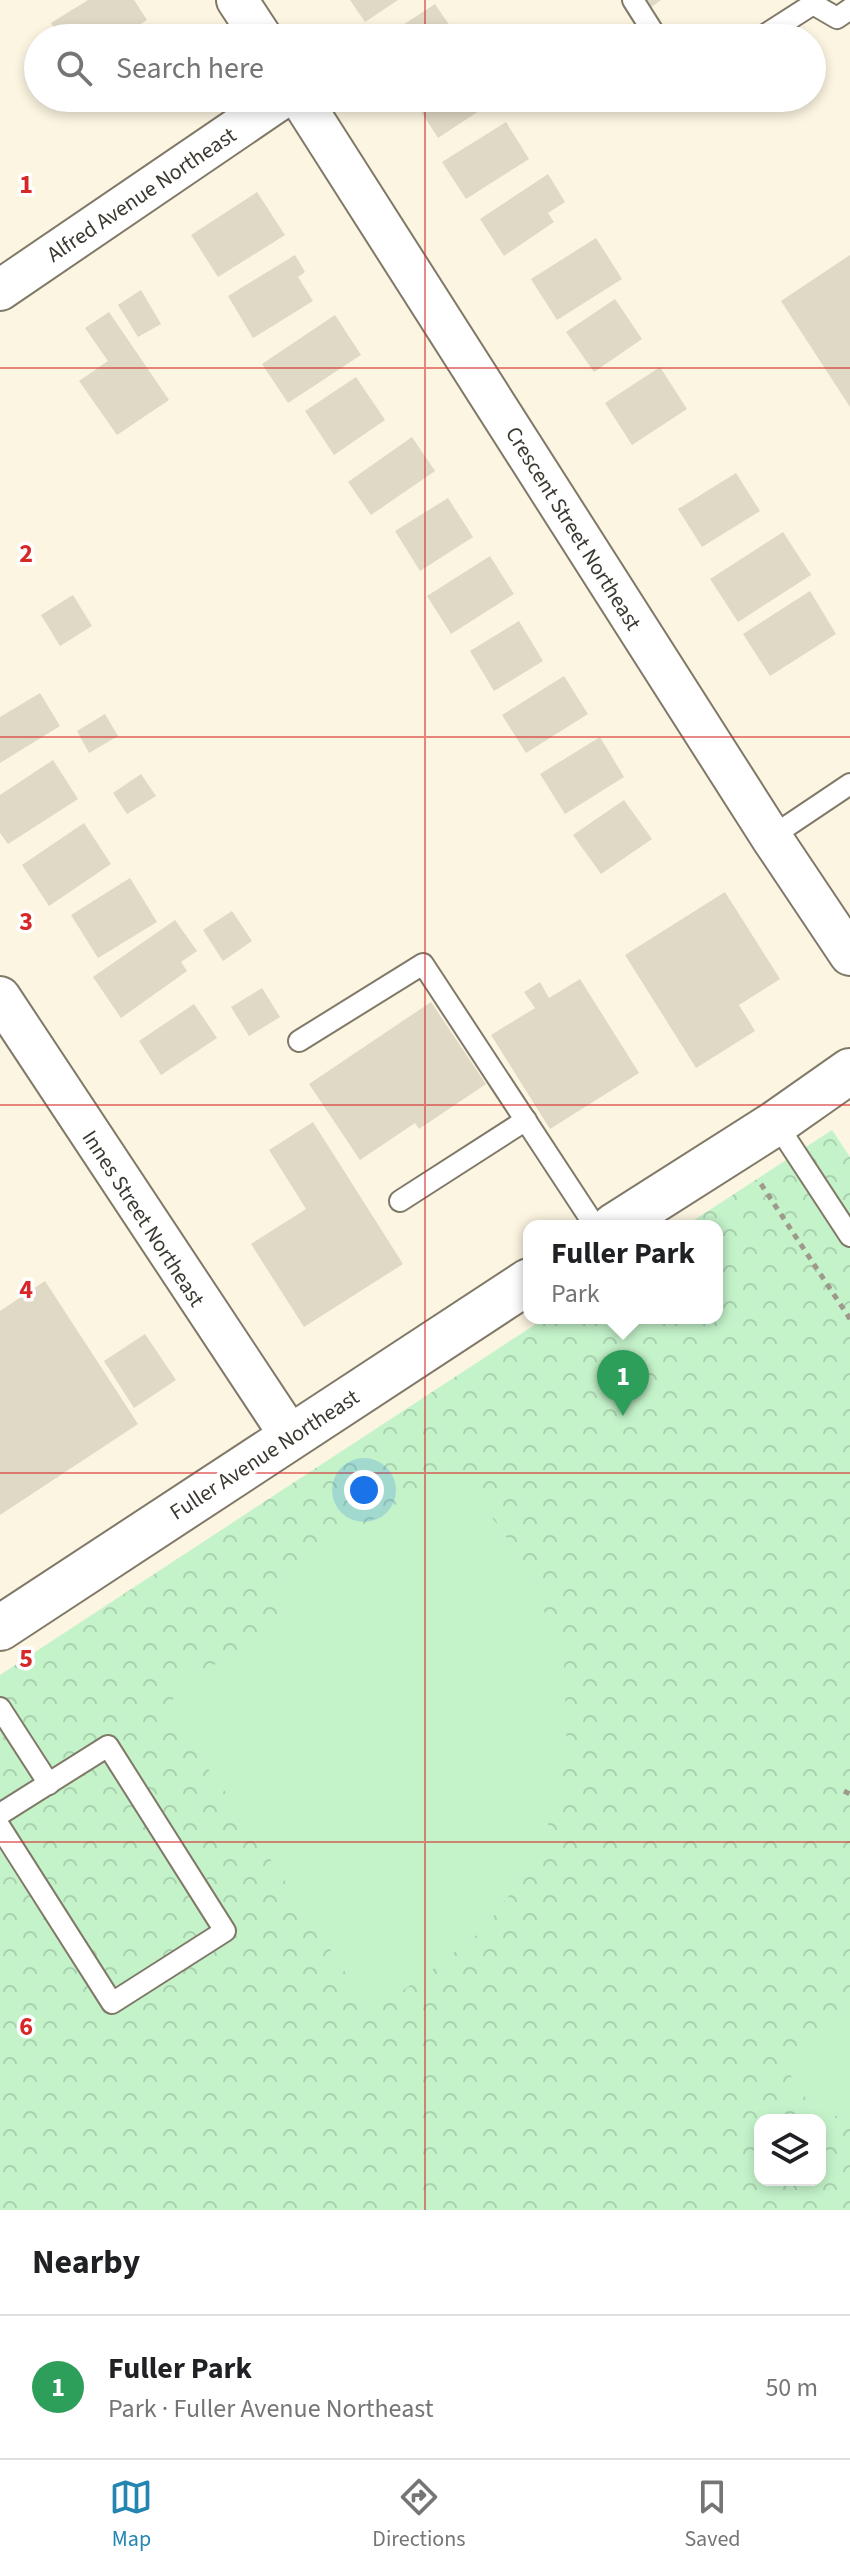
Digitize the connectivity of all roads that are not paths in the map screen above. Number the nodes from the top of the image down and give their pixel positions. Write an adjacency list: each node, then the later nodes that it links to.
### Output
1 (237, 0): 5 (street)
2 (633, 0): 6 (lane)
3 (813, 2): 4 (lane); 7 (lane)
4 (850, 9)
5 (253, 24)
6 (648, 24)
7 (781, 24)
8 (261, 112): 10 (street, Alfred Avenue Northeast)
9 (309, 112): 12 (street, Crescent Street Northeast)
10 (0, 290)
11 (850, 784): 12 (lane)
12 (771, 837): 13 (street, Crescent Street Northeast)
13 (850, 955)
14 (0, 997): 24 (street, Innes Street Northeast)
15 (299, 1041): 17 (lane)
16 (850, 1071): 18 (main road)
17 (526, 1120): 19 (lane); 20 (lane)
18 (776, 1123): 21 (main road); 22 (lane)
19 (400, 1201)
20 (591, 1220)
21 (623, 1220)
22 (850, 1236)
23 (523, 1285): 24 (main road, Fuller Avenue Northeast)
24 (291, 1437): 25 (main road, Fuller Avenue Northeast)
25 (0, 1628)
26 (0, 1708): 27 (lane)
27 (49, 1784): 28 (lane); 29 (lane)
28 (0, 1814)
29 (0, 1827)

